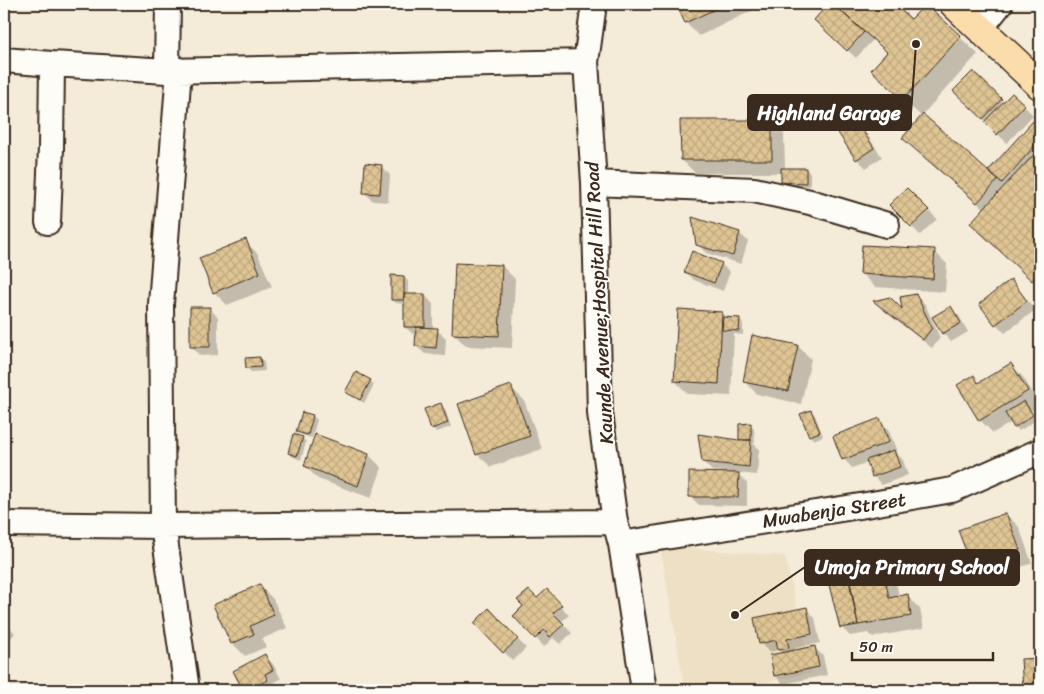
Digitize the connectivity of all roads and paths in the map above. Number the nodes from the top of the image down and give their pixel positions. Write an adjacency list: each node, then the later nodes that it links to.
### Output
1 (168, 4): 9 (street)
2 (594, 4): 7 (street, Kaunde Avenue;Hospital Hill Road)
3 (954, 4): 5 (main road)
4 (1000, 4): 5 (street)
5 (981, 28): 10 (main road)
6 (4, 60): 8 (street)
7 (586, 62): 9 (street); 11 (street, Kaunde Avenue;Hospital Hill Road)
8 (52, 64): 9 (street); 12 (street)
9 (173, 70): 17 (street)
10 (1040, 85)
11 (594, 183): 13 (street); 15 (street, Kaunde Avenue;Hospital Hill Road)
12 (48, 222)
13 (887, 225)
14 (1040, 451): 18 (street, Mwabenja Street)
15 (615, 522): 17 (street); 18 (street, Kaunde Avenue;Hospital Hill Road)
16 (4, 524): 17 (street)
17 (163, 526): 19 (street)
18 (621, 544): 20 (street, Kaunde Avenue;Hospital Hill Road)
19 (187, 690)
20 (644, 690)

